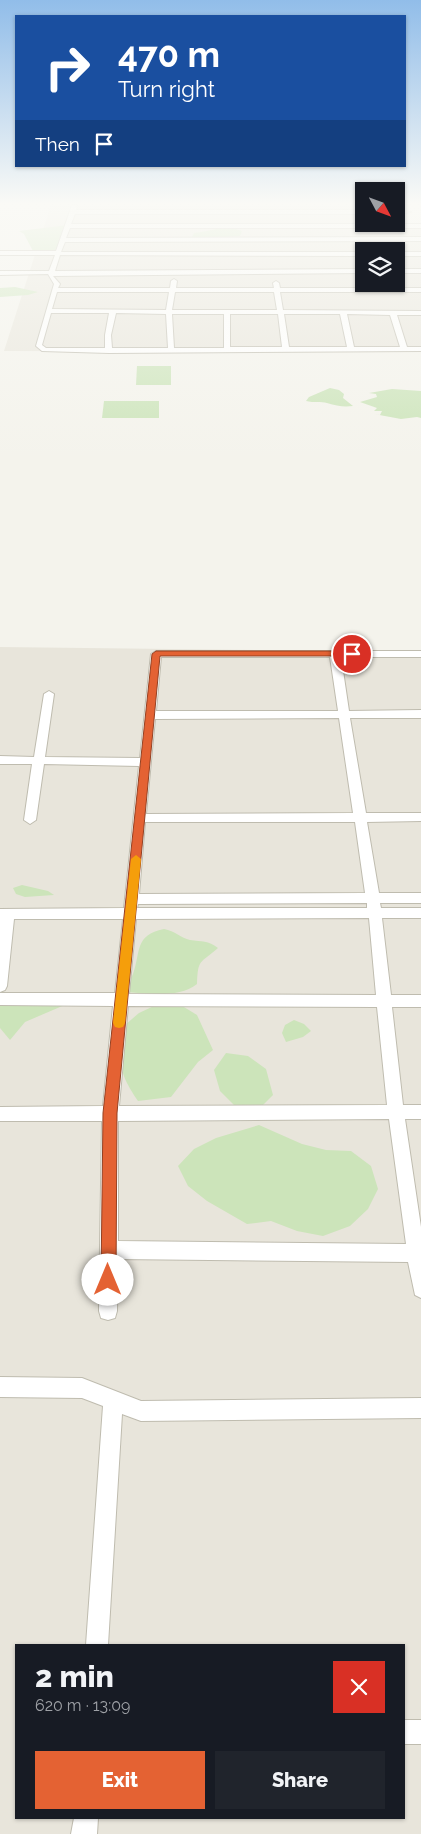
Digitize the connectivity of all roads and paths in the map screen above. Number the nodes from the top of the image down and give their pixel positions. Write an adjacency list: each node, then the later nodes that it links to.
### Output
1 (54, 290): 4 (street)
2 (174, 290): 6 (street)
3 (277, 290): 8 (street)
4 (48, 311): 5 (street); 18 (street)
5 (113, 311): 6 (street); 18 (street)
6 (168, 311): 7 (street); 16 (street)
7 (227, 312): 8 (street); 17 (street)
8 (280, 312): 9 (street); 12 (street)
9 (343, 312): 10 (street); 13 (street)
10 (393, 313): 11 (street); 14 (street)
11 (421, 313)
12 (286, 349): 13 (street); 17 (street)
13 (351, 349): 14 (street)
14 (404, 349): 15 (street)
15 (421, 349)
16 (171, 350): 17 (street); 18 (street)
17 (227, 350)
18 (109, 351)
19 (335, 654): 20 (street); 22 (street); 23 (street)
20 (421, 654)
21 (49, 694): 25 (street)
22 (151, 714): 23 (street); 27 (street)
23 (344, 714): 24 (street); 28 (street)
24 (421, 714)
25 (39, 759): 26 (street); 27 (street); 31 (street)
26 (0, 760)
27 (145, 762): 30 (street)
28 (361, 817): 29 (street); 30 (street); 32 (street)
29 (421, 817)
30 (140, 818): 34 (street)
31 (30, 820)
32 (372, 898): 33 (street); 34 (street); 36 (street)
33 (421, 898)
34 (132, 906): 35 (street); 36 (street); 40 (street)
35 (4, 914): 38 (street)
36 (375, 914): 37 (street); 41 (street)
37 (421, 914)
38 (0, 986)
39 (0, 999): 40 (street)
40 (121, 1000): 41 (street); 45 (street)
41 (385, 1000): 42 (street); 43 (street)
42 (421, 1001)
43 (396, 1112): 44 (street); 45 (street); 48 (street)
44 (421, 1112)
45 (110, 1113): 46 (street); 47 (street)
46 (0, 1114)
47 (109, 1250): 48 (street); 50 (street)
48 (418, 1253): 49 (street)
49 (421, 1289)
50 (108, 1311)
51 (0, 1387): 52 (street)
52 (113, 1400): 53 (street); 54 (street)
53 (421, 1408)
54 (97, 1644)
55 (405, 1732): 56 (street)
56 (421, 1732)
57 (86, 1819): 58 (street)
58 (84, 1834)

